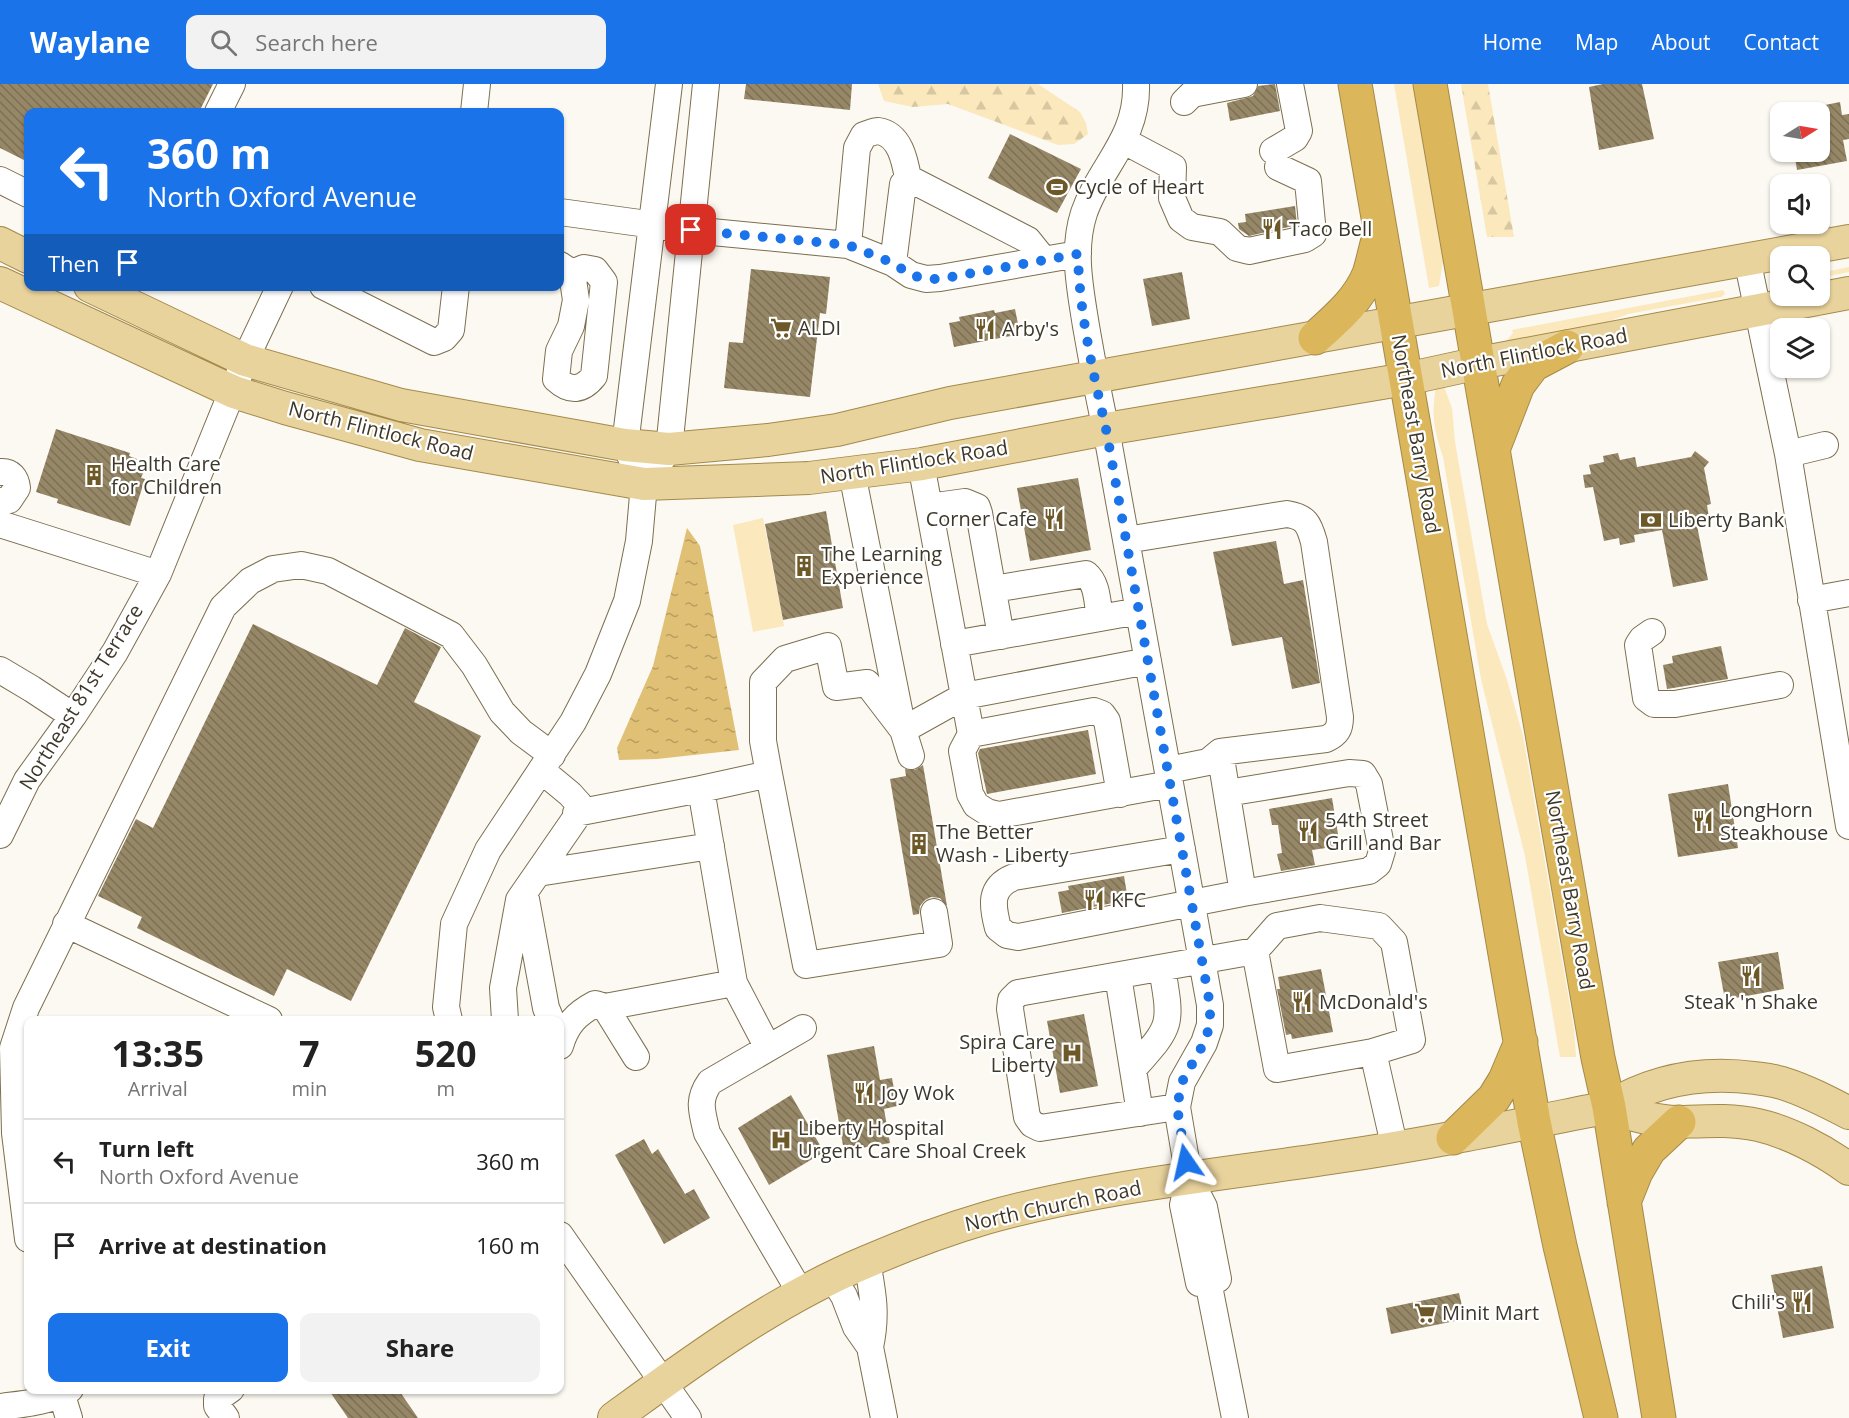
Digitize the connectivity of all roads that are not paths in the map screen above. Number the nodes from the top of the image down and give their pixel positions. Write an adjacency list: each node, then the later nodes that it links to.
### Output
1 (232, 84): 11 (street)
2 (477, 84): 12 (street)
3 (669, 84): 18 (street)
4 (706, 84): 19 (street)
5 (1137, 84): 13 (street)
6 (1244, 84): 10 (street)
7 (1290, 84): 13 (street)
8 (1355, 84): 20 (highway, Northeast Barry Road)
9 (1430, 84): 35 (highway, Northeast Barry Road)
10 (1184, 102)
11 (220, 108)
12 (474, 108)
13 (1124, 141): 24 (street)
14 (908, 178): 23 (street); 27 (street); 28 (street)
15 (0, 180): 16 (street)
16 (24, 192)
17 (564, 213): 18 (street)
18 (653, 224): 19 (street); 46 (street)
19 (691, 230): 23 (street); 49 (street)
20 (1381, 230): 37 (highway, Northeast Barry Road); 38 (highway)
21 (1849, 241): 26 (main road, North Flintlock Road)
22 (0, 243): 25 (main road)
23 (848, 245): 28 (street)
24 (1078, 254): 27 (street); 42 (street)
25 (24, 255)
26 (1747, 259): 35 (main road, North Flintlock Road); 36 (street)
27 (1044, 260): 28 (street)
28 (893, 263)
29 (0, 283): 44 (main road, North Flintlock Road)
30 (100, 291): 40 (main road, North Flintlock Road)
31 (278, 291): 40 (street, Northeast 81st Terrace)
32 (333, 291): 33 (street)
33 (455, 291)
34 (1849, 293): 36 (main road, North Flintlock Road)
35 (1470, 310): 37 (main road, North Flintlock Road); 41 (highway, Northeast Barry Road)
36 (1757, 311): 39 (main road, North Flintlock Road); 50 (street)
37 (1398, 323): 38 (main road, North Flintlock Road); 43 (highway, Northeast Barry Road)
38 (1315, 338): 42 (main road, North Flintlock Road)
39 (1567, 347): 41 (main road, North Flintlock Road); 48 (highway)
40 (245, 360): 44 (street, Northeast 81st Terrace); 46 (main road, North Flintlock Road)
41 (1479, 363): 43 (main road, North Flintlock Road); 48 (highway, Northeast Barry Road)
42 (1095, 377): 45 (street); 49 (main road, North Flintlock Road)
43 (1406, 379): 45 (main road, North Flintlock Road); 106 (highway, Northeast Barry Road)
44 (234, 392): 54 (main road, North Flintlock Road); 59 (street, Northeast 81st Terrace)
45 (1106, 429): 51 (main road, North Flintlock Road); 58 (street)
46 (625, 445): 49 (main road, North Flintlock Road); 54 (street)
47 (1825, 445): 50 (street)
48 (1494, 447): 112 (highway, Northeast Barry Road)
49 (669, 449): 54 (street)
50 (1788, 454): 62 (street)
51 (921, 464): 53 (main road, North Flintlock Road); 56 (street)
52 (0, 472): 55 (street)
53 (852, 473): 54 (main road, North Flintlock Road); 73 (street)
54 (644, 484): 77 (street)
55 (0, 501)
56 (928, 507): 60 (street); 67 (street)
57 (0, 524): 59 (street)
58 (1126, 540): 63 (street); 75 (street)
59 (158, 574): 72 (street, Northeast 81st Terrace)
60 (993, 589): 64 (street); 66 (street)
61 (1849, 593): 62 (street)
62 (1811, 600): 80 (street)
63 (1139, 611): 64 (street); 68 (street)
64 (1100, 618): 66 (street)
65 (1652, 632): 70 (street)
66 (1001, 636): 67 (street)
67 (954, 644): 71 (street)
68 (1148, 661): 71 (street); 79 (street)
69 (0, 670): 72 (street)
70 (1780, 684)
71 (964, 696): 73 (street); 74 (street)
72 (73, 716): 86 (street, Northeast 81st Terrace)
73 (903, 730): 76 (street); 78 (street)
74 (971, 734): 83 (street); 83 (street)
75 (1220, 752): 79 (street); 82 (street)
76 (910, 756)
77 (547, 762): 84 (street); 93 (street); 101 (street)
78 (769, 774): 81 (street); 92 (street)
79 (1169, 777): 83 (street); 88 (street)
80 (1845, 784): 85 (street)
81 (701, 789): 84 (street); 87 (street)
82 (1227, 793): 90 (street); 90 (street)
83 (1119, 794)
84 (576, 813): 89 (street)
85 (1849, 826)
86 (0, 835)
87 (711, 846): 89 (street); 98 (street)
88 (1182, 849): 91 (street); 91 (street)
89 (531, 883): 102 (street); 103 (street)
90 (1243, 893): 91 (street)
91 (1191, 902): 95 (street)
92 (934, 912)
93 (66, 924): 100 (street); 122 (street)
94 (1255, 951): 95 (street); 108 (street); 108 (street)
95 (1202, 961): 96 (street); 111 (street)
96 (1162, 968): 97 (street); 110 (street)
97 (1118, 976): 110 (street); 113 (street)
98 (734, 983): 99 (street); 107 (street)
99 (605, 1007): 105 (street); 109 (street)
100 (261, 1016)
101 (448, 1016)
102 (506, 1016)
103 (549, 1016)
104 (803, 1028): 107 (street)
105 (564, 1030)
106 (1521, 1042): 115 (highway, Northeast Barry Road); 117 (highway)
107 (768, 1048): 126 (street)
108 (1373, 1052): 118 (street)
109 (636, 1057)
110 (1133, 1070): 113 (street)
111 (1177, 1107): 113 (street); 120 (street)
112 (1609, 1107): 114 (main road, North Church Road); 115 (main road, North Church Road); 116 (main road, North Church Road); 121 (highway, Northeast Barry Road)
113 (1140, 1113)
114 (1849, 1113)
115 (1534, 1122): 117 (main road, North Church Road); 137 (highway)
116 (1679, 1122): 119 (main road, North Church Road); 121 (highway)
117 (1453, 1138): 118 (main road, North Church Road)
118 (1395, 1149): 120 (main road, North Church Road)
119 (1846, 1160)
120 (1189, 1178): 124 (main road, North Church Road); 136 (street)
121 (1624, 1202): 138 (highway, Northeast Barry Road)
122 (24, 1206)
123 (564, 1241): 128 (street)
124 (867, 1262): 125 (main road, North Church Road); 127 (street)
125 (832, 1277): 126 (main road, North Church Road); 127 (street)
126 (800, 1292): 128 (main road, North Church Road)
127 (870, 1347): 135 (street)
128 (662, 1383): 133 (main road, North Church Road); 134 (street)
129 (224, 1394): 132 (street)
130 (65, 1398): 131 (street)
131 (0, 1407)
132 (226, 1418)
133 (614, 1418)
134 (688, 1418)
135 (884, 1418)
136 (1235, 1418)
137 (1601, 1418)
138 (1659, 1418)

